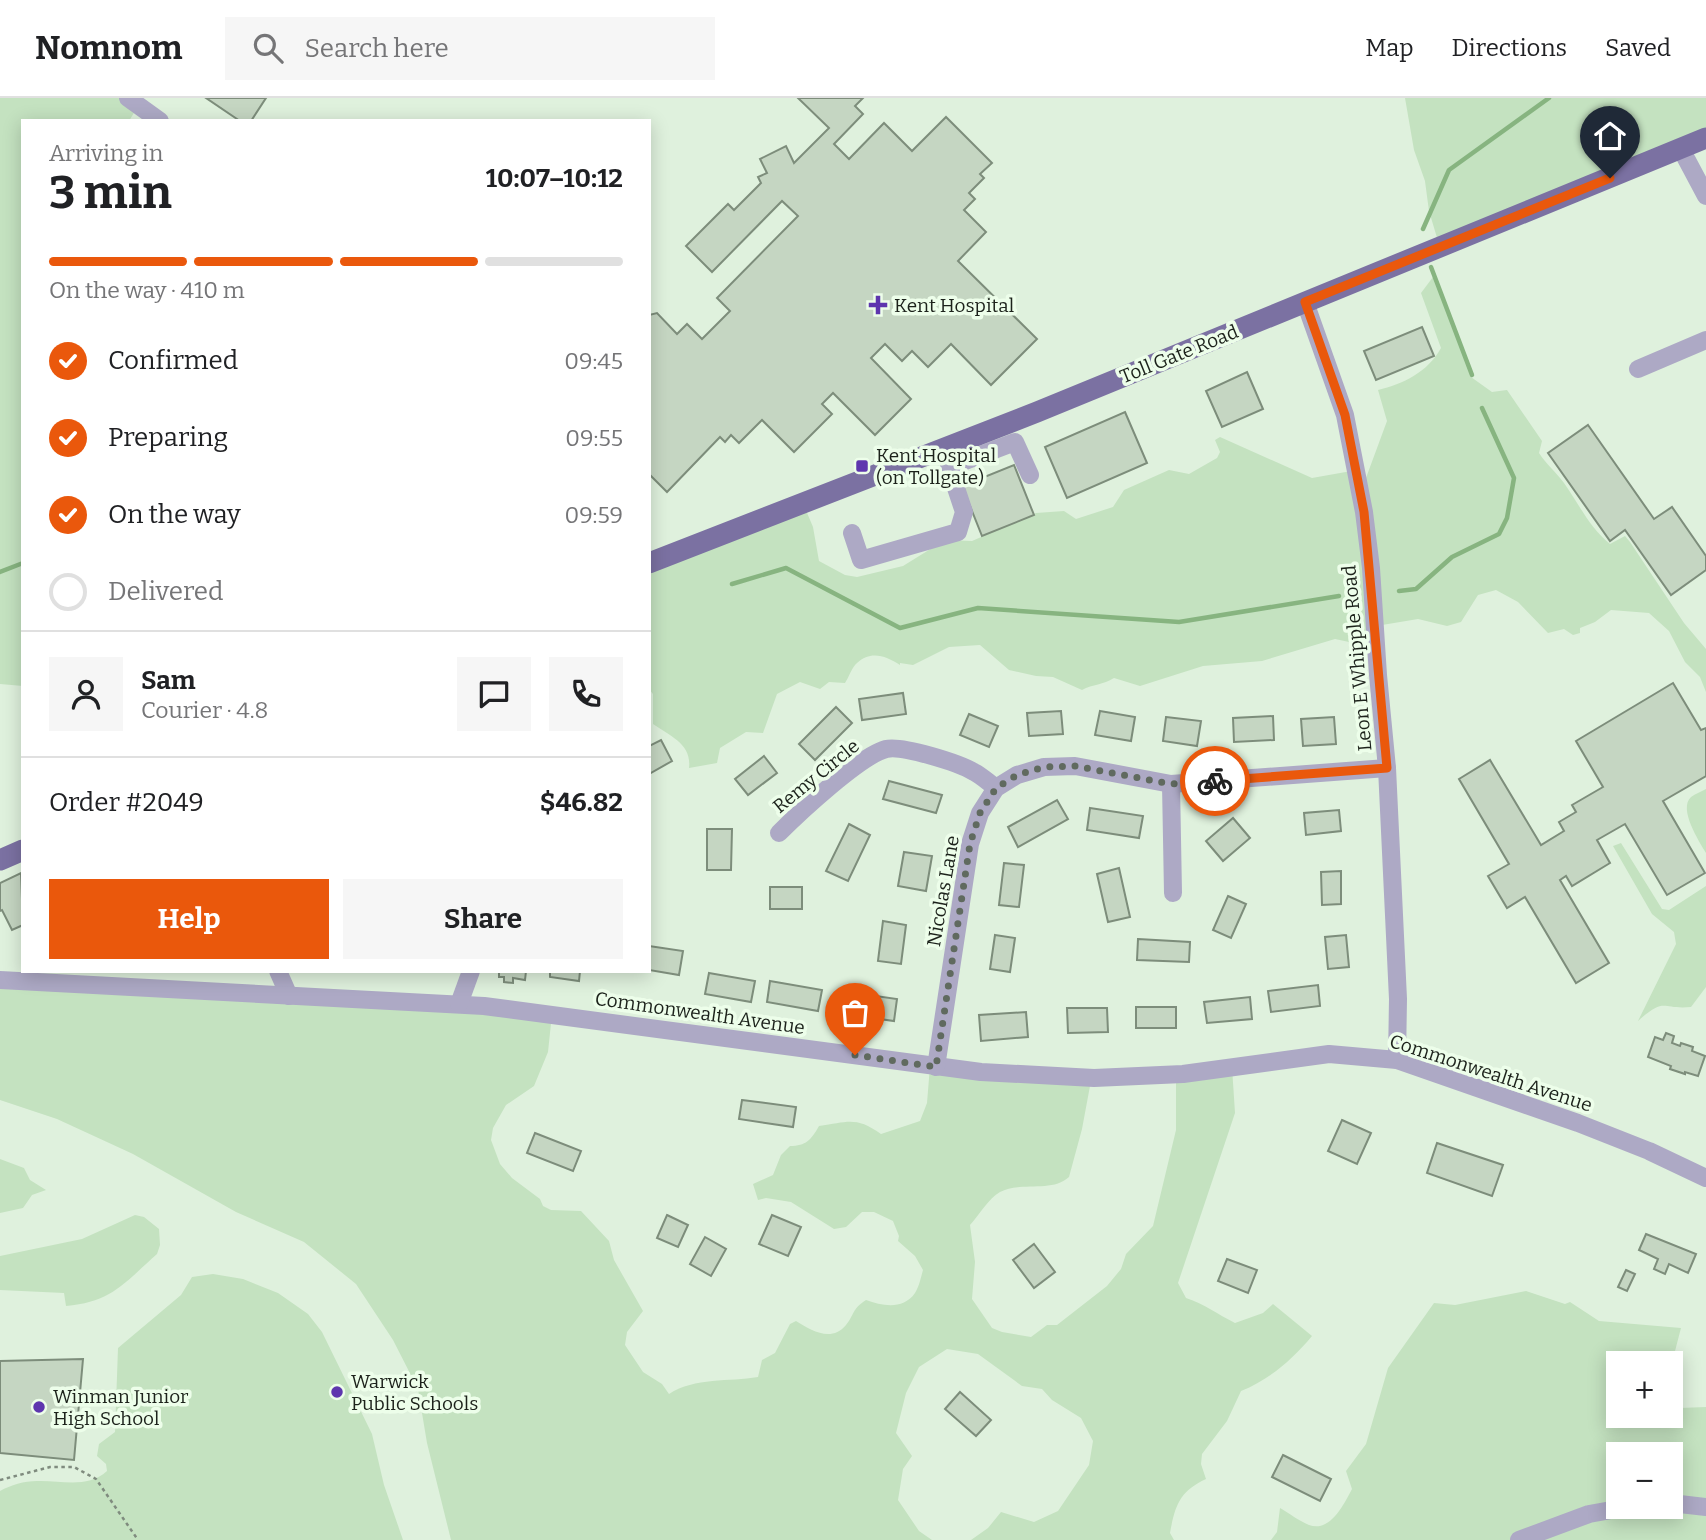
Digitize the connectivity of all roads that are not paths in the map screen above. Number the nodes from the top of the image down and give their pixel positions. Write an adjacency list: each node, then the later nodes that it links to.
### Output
1 (128, 98): 2 (street)
2 (157, 119)
3 (1706, 138): 4 (main road, Toll Gate Road)
4 (1681, 149): 5 (street); 6 (main road, Toll Gate Road)
5 (1706, 196)
6 (1305, 302): 9 (main road, Toll Gate Road); 14 (street, Leon E Whipple Road)
7 (1706, 340): 8 (street)
8 (1638, 369)
9 (1011, 433): 10 (main road, Toll Gate Road); 11 (street)
10 (952, 456): 12 (street); 13 (main road, Toll Gate Road)
11 (1030, 475)
12 (852, 533)
13 (651, 562)
14 (1387, 768): 15 (street); 27 (street, Leon E Whipple Road)
15 (1171, 784): 16 (street); 20 (street)
16 (996, 788): 17 (street, Remy Circle); 28 (street, Nicolas Lane)
17 (779, 834)
18 (21, 850): 19 (main road)
19 (0, 860)
20 (1173, 893)
21 (279, 973): 25 (street)
22 (470, 973): 26 (street)
23 (0, 979): 24 (street, Commonwealth Avenue)
24 (113, 979): 25 (street, Commonwealth Avenue)
25 (289, 996): 26 (street, Commonwealth Avenue)
26 (459, 1004): 28 (street, Commonwealth Avenue)
27 (1397, 1060): 28 (street, Commonwealth Avenue); 29 (street, Commonwealth Avenue)
28 (936, 1067)
29 (1706, 1178)
30 (1683, 1504): 31 (street)
31 (1706, 1507)
32 (1606, 1511): 33 (street)
33 (1519, 1540)

